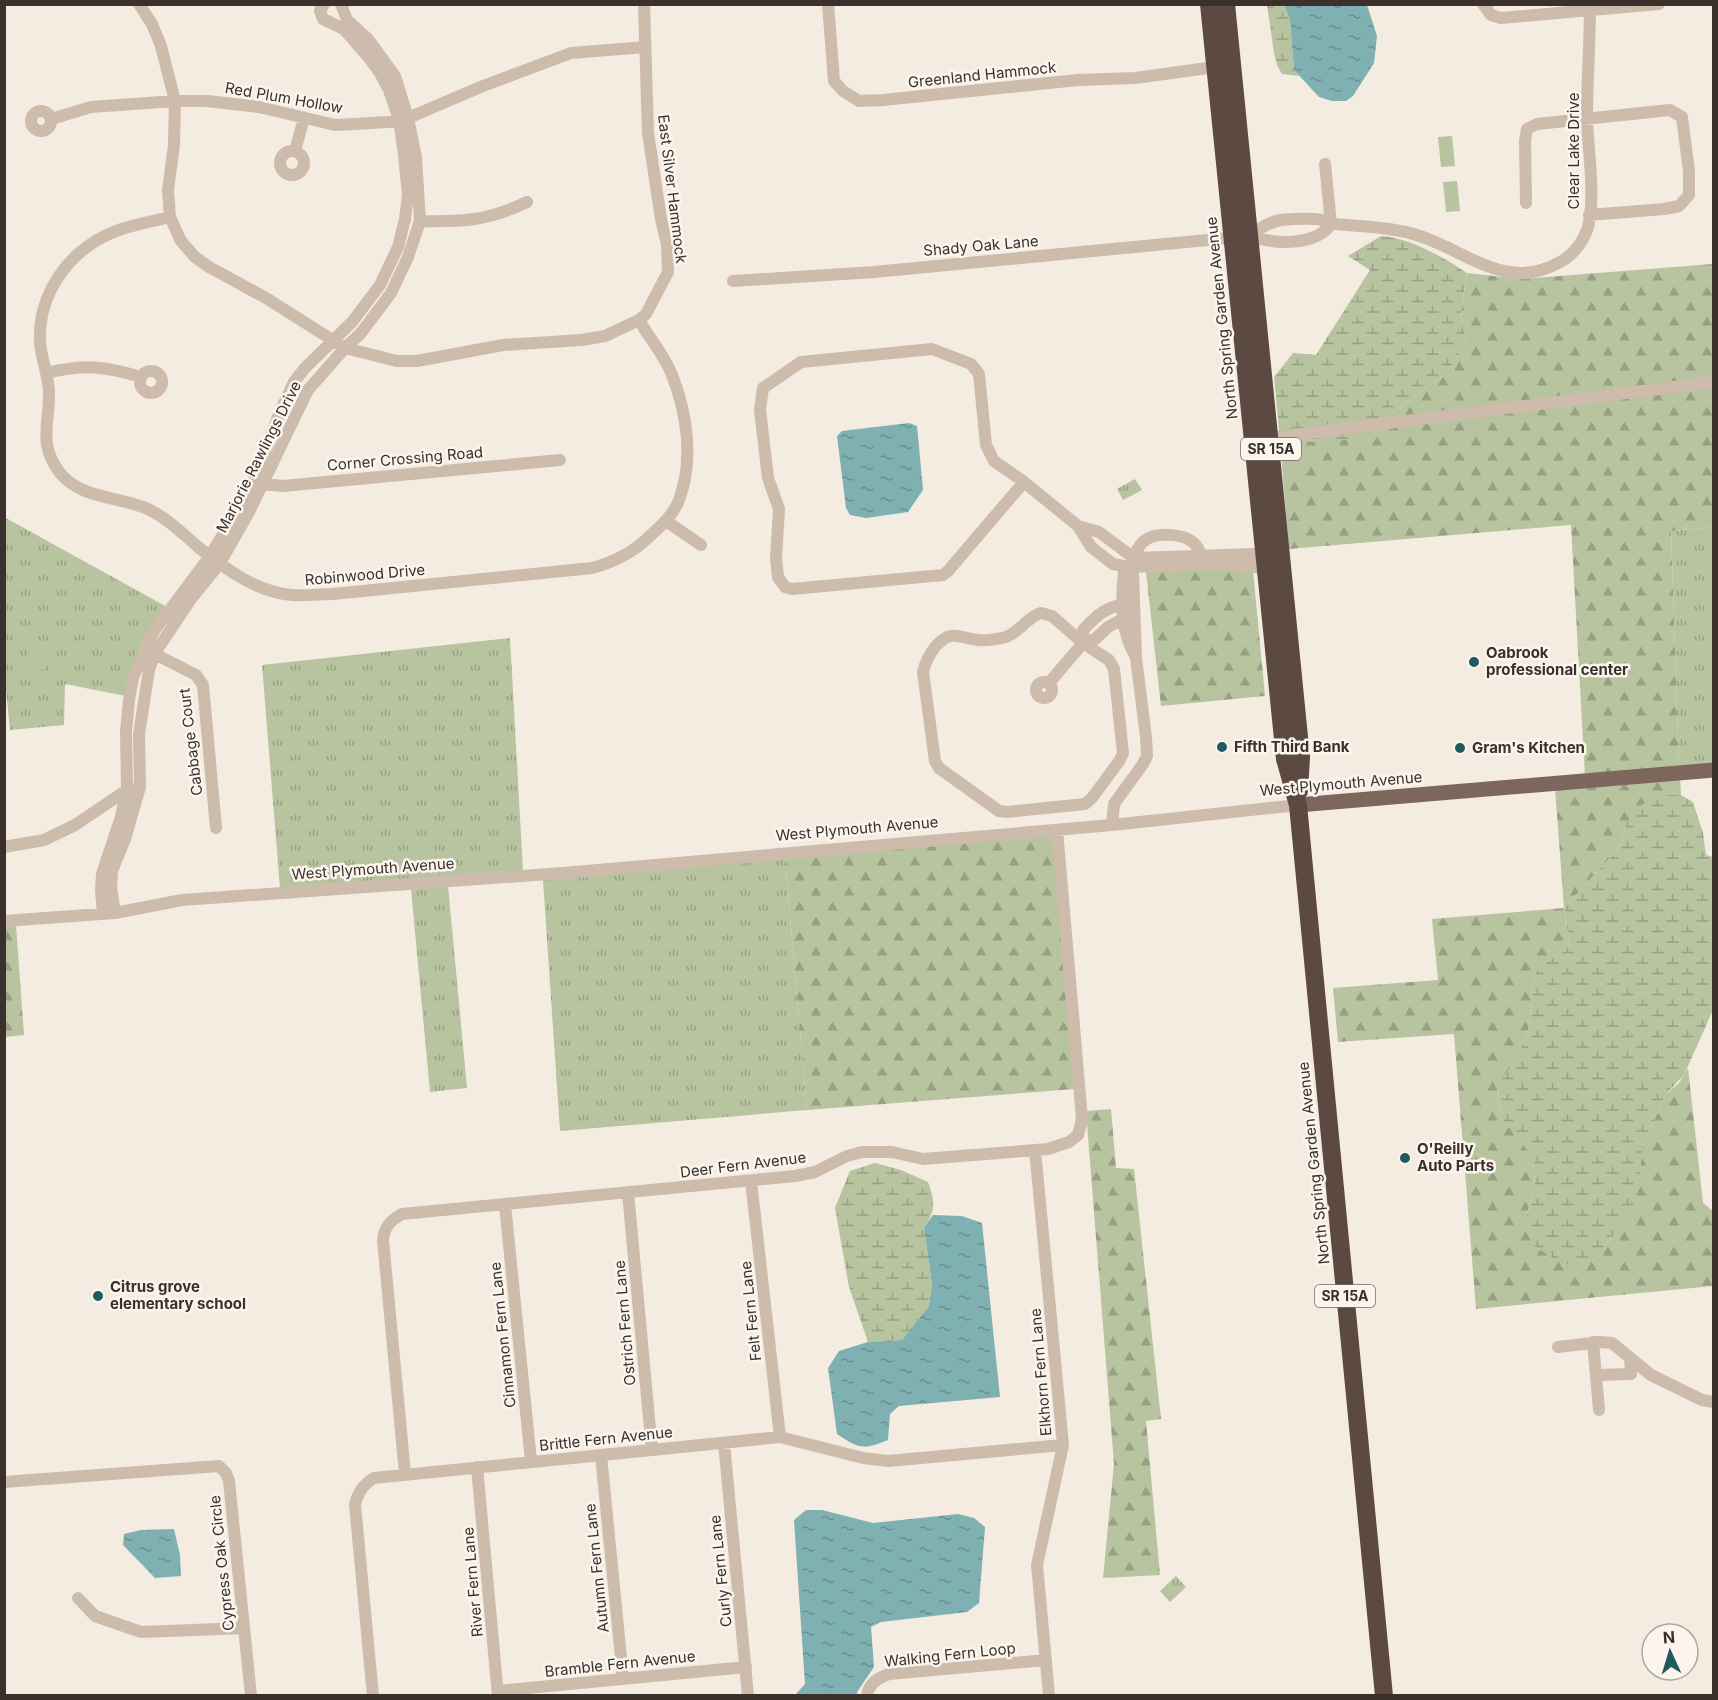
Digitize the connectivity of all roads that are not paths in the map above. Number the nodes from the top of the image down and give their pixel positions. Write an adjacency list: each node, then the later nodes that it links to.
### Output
1 (139, 4): 13 (street)
2 (324, 4): 15 (street, Marjorie Rawlings Drive)
3 (341, 4): 15 (street, Marjorie Rawlings Drive)
4 (644, 4): 11 (street, East Silver Hammock)
5 (828, 4): 12 (street, Greenland Hammock)
6 (1209, 4): 12 (highway, North Spring Garden Avenue / SR 15A)
7 (1226, 4): 27 (highway, North Spring Garden Avenue / SR 15A)
8 (1483, 4): 10 (street)
9 (1659, 4): 10 (street)
10 (1590, 8): 16 (street, Clear Lake Drive)
11 (645, 47): 15 (street, Red Plum Hollow); 30 (street, East Silver Hammock)
12 (1215, 67): 27 (highway, North Spring Garden Avenue / SR 15A)
13 (175, 100): 14 (street, Red Plum Hollow); 17 (street, Red Plum Hollow); 23 (street)
14 (304, 118): 15 (street, Red Plum Hollow); 18 (street)
15 (403, 118): 25 (street, Marjorie Rawlings Drive); 31 (street, Marjorie Rawlings Drive)
16 (1587, 118): 21 (street); 22 (street, Clear Lake Drive); 22 (street)
17 (51, 119)
18 (295, 151)
19 (1325, 164): 26 (street)
20 (526, 202): 25 (street)
21 (1526, 203)
22 (1589, 214): 26 (street, Clear Lake Drive)
23 (170, 217): 31 (street); 33 (street, Robinwood Drive)
24 (1297, 220): 26 (street, Clear Lake Drive); 27 (street, Clear Lake Drive); 28 (street)
25 (420, 221): 32 (street, Marjorie Rawlings Drive)
26 (1331, 224): 28 (street)
27 (1241, 237): 28 (street); 29 (street, Shady Oak Lane); 36 (highway, North Spring Garden Avenue / SR 15A); 48 (highway, North Spring Garden Avenue / SR 15A)
28 (1300, 240)
29 (733, 281)
30 (639, 320): 32 (street); 40 (street, Robinwood Drive)
31 (333, 341): 32 (street); 39 (street, Marjorie Rawlings Drive)
32 (345, 348): 39 (street, Marjorie Rawlings Drive)
33 (47, 373): 34 (street); 46 (street, Robinwood Drive)
34 (141, 377)
35 (1713, 382): 36 (street)
36 (1270, 438): 48 (highway, North Spring Garden Avenue / SR 15A)
37 (560, 460): 39 (street, Corner Crossing Road)
38 (1024, 482): 38 (street); 41 (street)
39 (257, 484): 46 (street, Marjorie Rawlings Drive)
40 (666, 521): 43 (street); 46 (street, Robinwood Drive)
41 (1078, 526): 42 (street); 44 (street)
42 (1116, 544): 44 (street); 47 (street)
43 (701, 545)
44 (1106, 558): 47 (street)
45 (1202, 559): 47 (street); 47 (street); 48 (street)
46 (215, 560): 54 (street, Marjorie Rawlings Drive)
47 (1132, 563): 49 (street)
48 (1271, 564): 58 (highway, North Spring Garden Avenue / SR 15A); 58 (highway, North Spring Garden Avenue / SR 15A)
49 (1128, 603): 50 (street); 51 (street)
50 (1104, 610): 52 (street); 53 (street)
51 (1129, 618): 52 (street); 59 (street)
52 (1111, 625): 53 (street)
53 (1083, 643): 53 (street); 55 (street)
54 (150, 651): 57 (street, Marjorie Rawlings Drive); 60 (street, Cabbage Court)
55 (1049, 683)
56 (1713, 770): 58 (main road, West Plymouth Avenue)
57 (134, 787): 62 (street); 63 (street, Marjorie Rawlings Drive)
58 (1298, 805): 59 (street, West Plymouth Avenue); 95 (highway, North Spring Garden Avenue / SR 15A)
59 (1112, 825): 61 (street, West Plymouth Avenue)
60 (216, 828)
61 (1057, 830): 63 (street, West Plymouth Avenue); 65 (street, Deer Fern Avenue)
62 (4, 847)
63 (109, 914): 64 (street, West Plymouth Avenue)
64 (4, 921)
65 (1035, 1150): 66 (street, Deer Fern Avenue); 77 (street, Elkhorn Fern Lane)
66 (751, 1180): 67 (street, Deer Fern Avenue); 75 (street, Felt Fern Lane)
67 (628, 1193): 68 (street, Deer Fern Avenue); 78 (street, Ostrich Fern Lane)
68 (505, 1205): 80 (street, Cinnamon Fern Lane); 82 (street, Deer Fern Avenue)
69 (1593, 1342): 70 (street); 71 (street); 72 (street)
70 (1558, 1347)
71 (1630, 1358): 72 (street); 73 (street)
72 (1596, 1375): 74 (street)
73 (1713, 1402)
74 (1599, 1410)
75 (780, 1437): 76 (street, Brittle Fern Avenue); 77 (street, Brittle Fern Avenue)
76 (724, 1443): 78 (street, Brittle Fern Avenue); 87 (street, Curly Fern Lane)
77 (1063, 1445): 86 (street, Elkhorn Fern Lane)
78 (652, 1450): 79 (street, Brittle Fern Avenue)
79 (600, 1455): 80 (street, Brittle Fern Avenue); 88 (street, Autumn Fern Lane)
80 (531, 1461): 81 (street, Brittle Fern Avenue)
81 (477, 1467): 82 (street, Brittle Fern Avenue); 89 (street, River Fern Lane)
82 (405, 1474): 91 (street, Brittle Fern Avenue)
83 (4, 1482): 85 (street, Cypress Oak Circle)
84 (78, 1598): 85 (street)
85 (244, 1628): 90 (street, Cypress Oak Circle)
86 (1046, 1660): 93 (street, Walking Fern Loop); 94 (street, Elkhorn Fern Lane)
87 (746, 1667): 88 (street, Bramble Fern Avenue); 92 (street, Curly Fern Lane)
88 (623, 1678): 89 (street, Bramble Fern Avenue)
89 (498, 1693)
90 (251, 1695)
91 (373, 1695)
92 (748, 1695)
93 (867, 1695)
94 (1049, 1695)
95 (1384, 1695)

